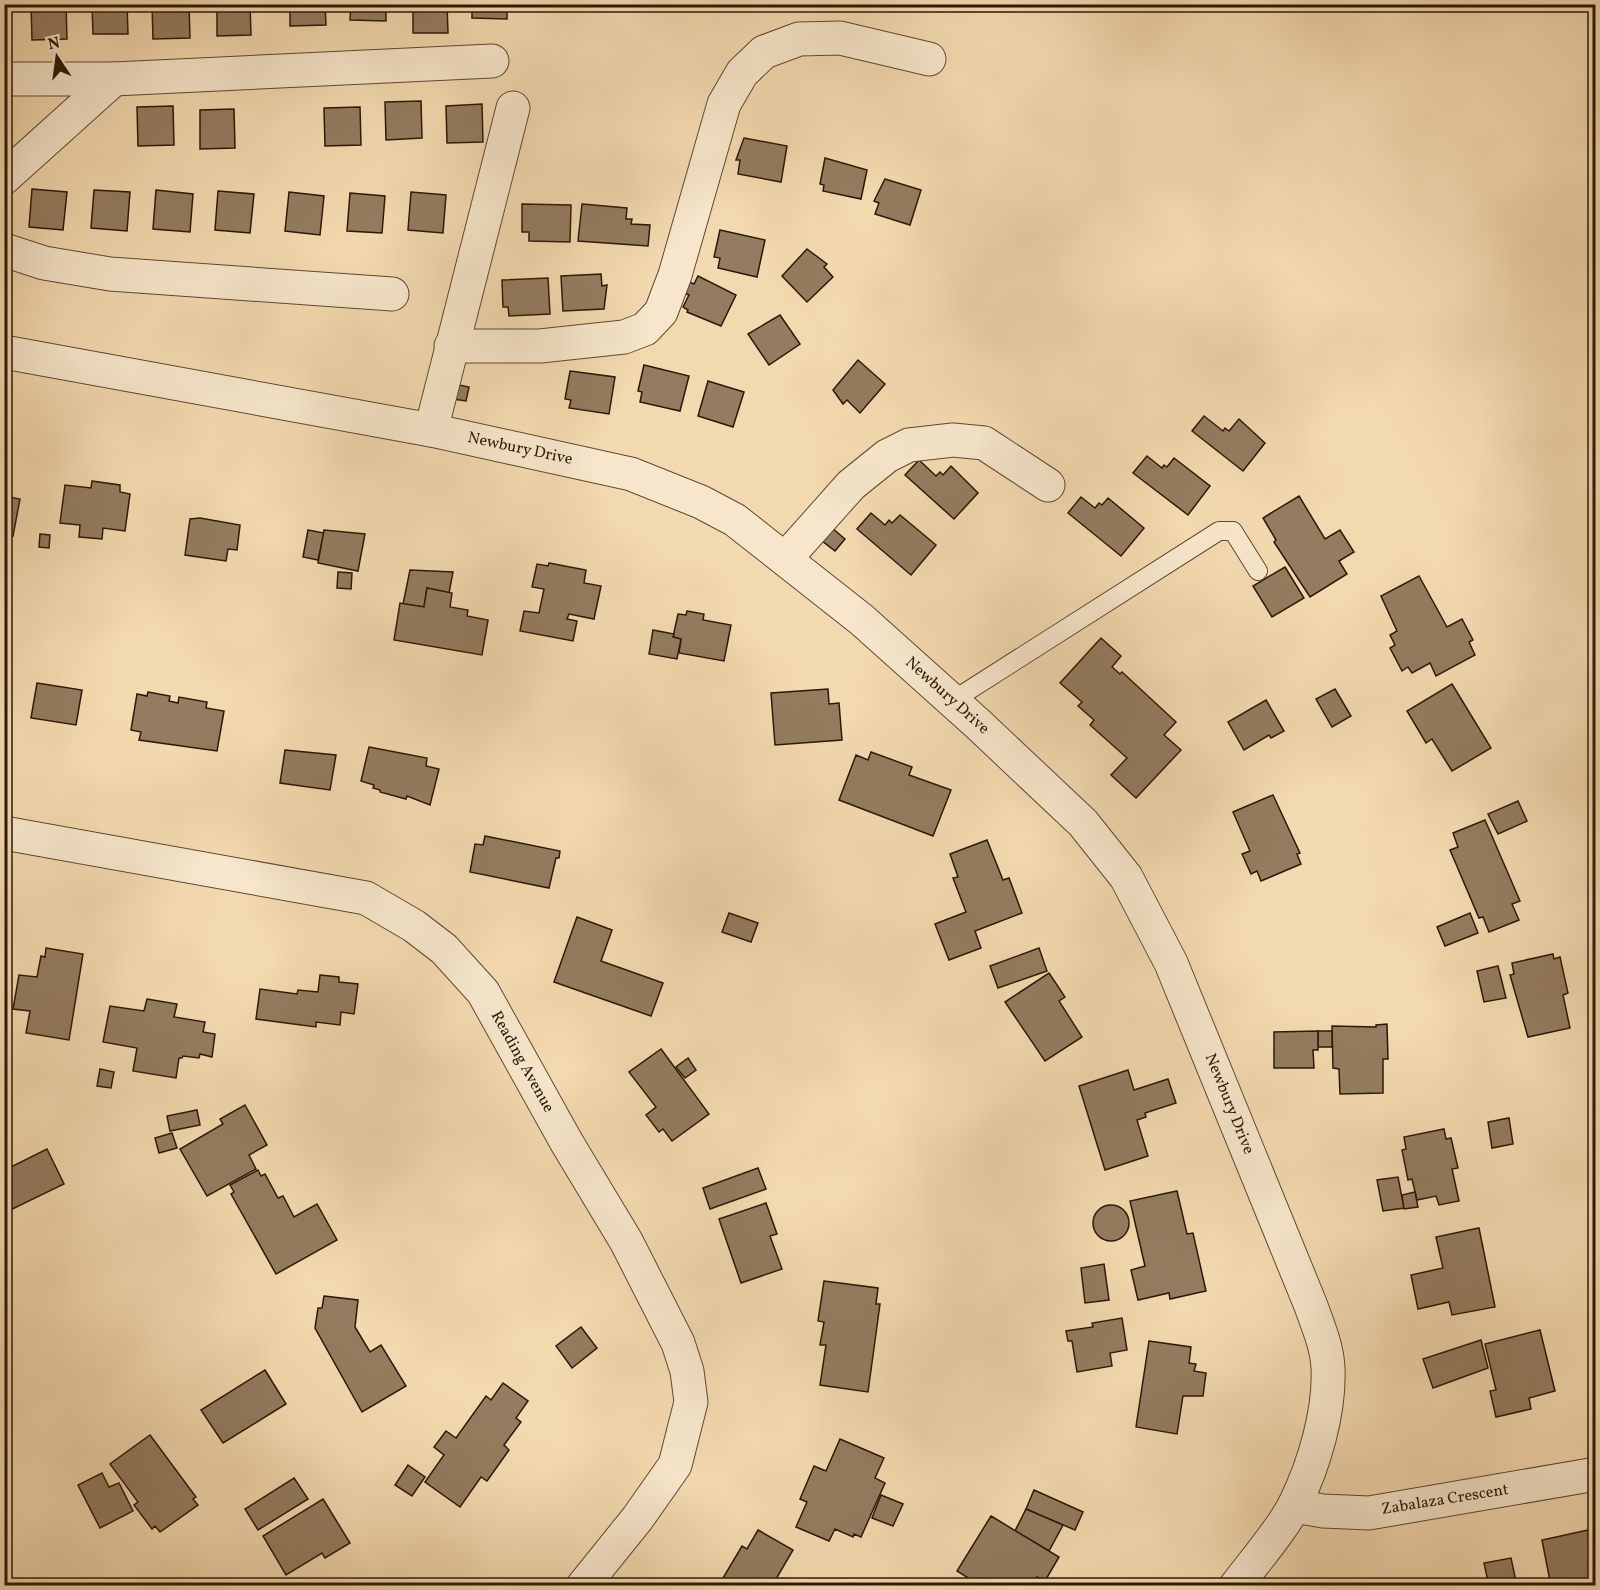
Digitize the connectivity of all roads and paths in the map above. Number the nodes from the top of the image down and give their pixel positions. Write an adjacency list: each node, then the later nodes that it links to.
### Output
1 (929, 59): 9 (street)
2 (492, 61): 4 (street)
3 (4, 79): 4 (street)
4 (114, 79): 6 (street)
5 (513, 108): 9 (street)
6 (4, 178)
7 (4, 250): 8 (street)
8 (392, 294)
9 (451, 346): 11 (street)
10 (4, 352): 11 (street, Newbury Drive)
11 (431, 430): 13 (street, Newbury Drive)
12 (1048, 485): 13 (street)
13 (786, 558): 15 (street, Newbury Drive)
14 (1258, 572): 15 (lane)
15 (952, 700): 18 (street, Newbury Drive)
16 (4, 833): 19 (street, Reading Avenue)
17 (1596, 1474): 18 (street, Zabalaza Crescent)
18 (1294, 1506): 20 (street, Newbury Drive)
19 (583, 1586)
20 (1236, 1586)

